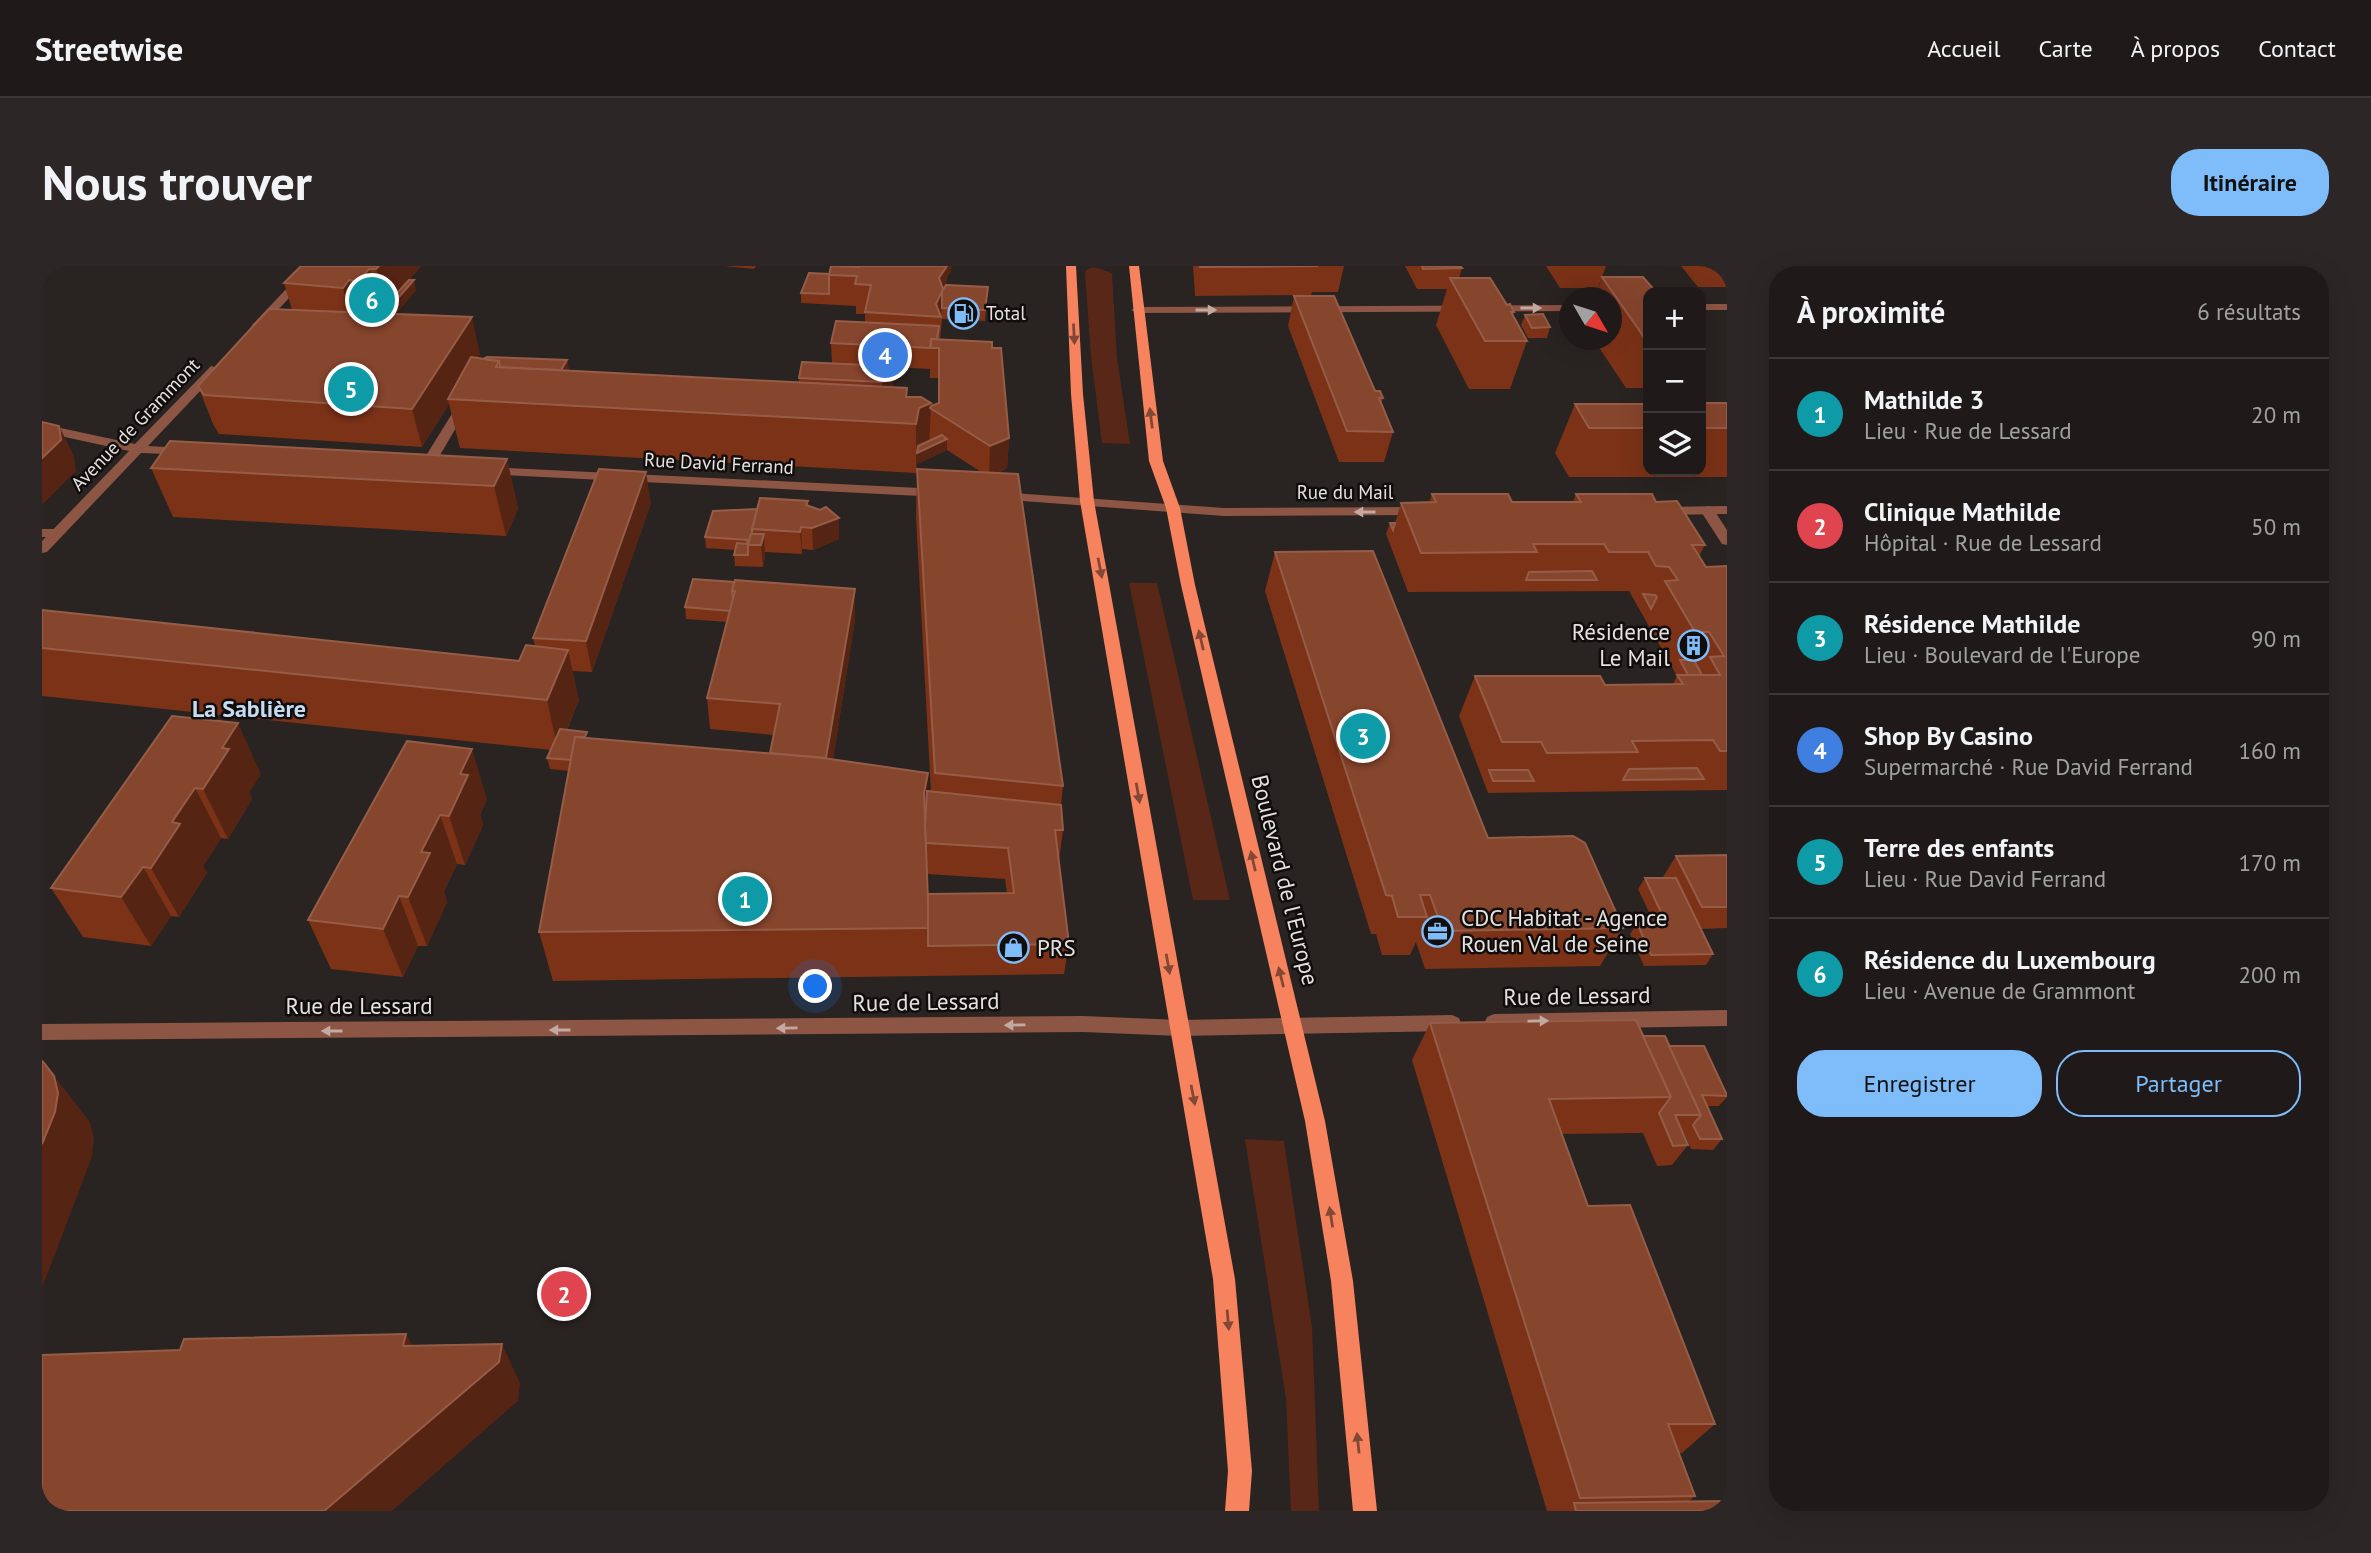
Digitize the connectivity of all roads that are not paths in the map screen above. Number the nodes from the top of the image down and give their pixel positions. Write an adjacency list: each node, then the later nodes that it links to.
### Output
1 (314, 266): 8 (street)
2 (1071, 266): 18 (main road, one-way to 18)
3 (1134, 266): 7 (main road, Boulevard de l'Europe)
4 (1706, 307): 5 (street)
5 (1727, 307)
6 (1559, 308): 7 (street, one-way to 6)
7 (1138, 310): 19 (main road, Boulevard de l'Europe, one-way to 7)
8 (249, 334)
9 (221, 363): 12 (street, Avenue de Grammont)
10 (474, 396): 14 (street)
11 (42, 428): 12 (street)
12 (139, 449): 13 (street); 25 (street, Avenue de Grammont)
13 (200, 453)
14 (426, 467)
15 (477, 470): 16 (street, Rue David Ferrand)
16 (958, 494)
17 (986, 495): 18 (street)
18 (1087, 501): 19 (street, Rue du Mail); 30 (main road, one-way to 30)
19 (1173, 508): 23 (street, Rue du Mail, one-way to 19); 29 (main road, Boulevard de l'Europe, one-way to 19)
20 (1651, 510): 21 (street)
21 (1707, 510): 22 (street); 26 (street)
22 (1727, 510)
23 (1442, 511)
24 (42, 533): 25 (street)
25 (57, 533): 27 (street, Avenue de Grammont)
26 (1727, 541)
27 (42, 549)
28 (1727, 1018): 29 (street, Rue de Lessard, one-way to 28)
29 (1293, 1027): 30 (street, Rue de Lessard); 33 (main road, Boulevard de l'Europe, one-way to 29)
30 (1180, 1028): 31 (street, Rue de Lessard, one-way to 31); 32 (main road, one-way to 32)
31 (42, 1032)
32 (1237, 1511)
33 (1365, 1511)

